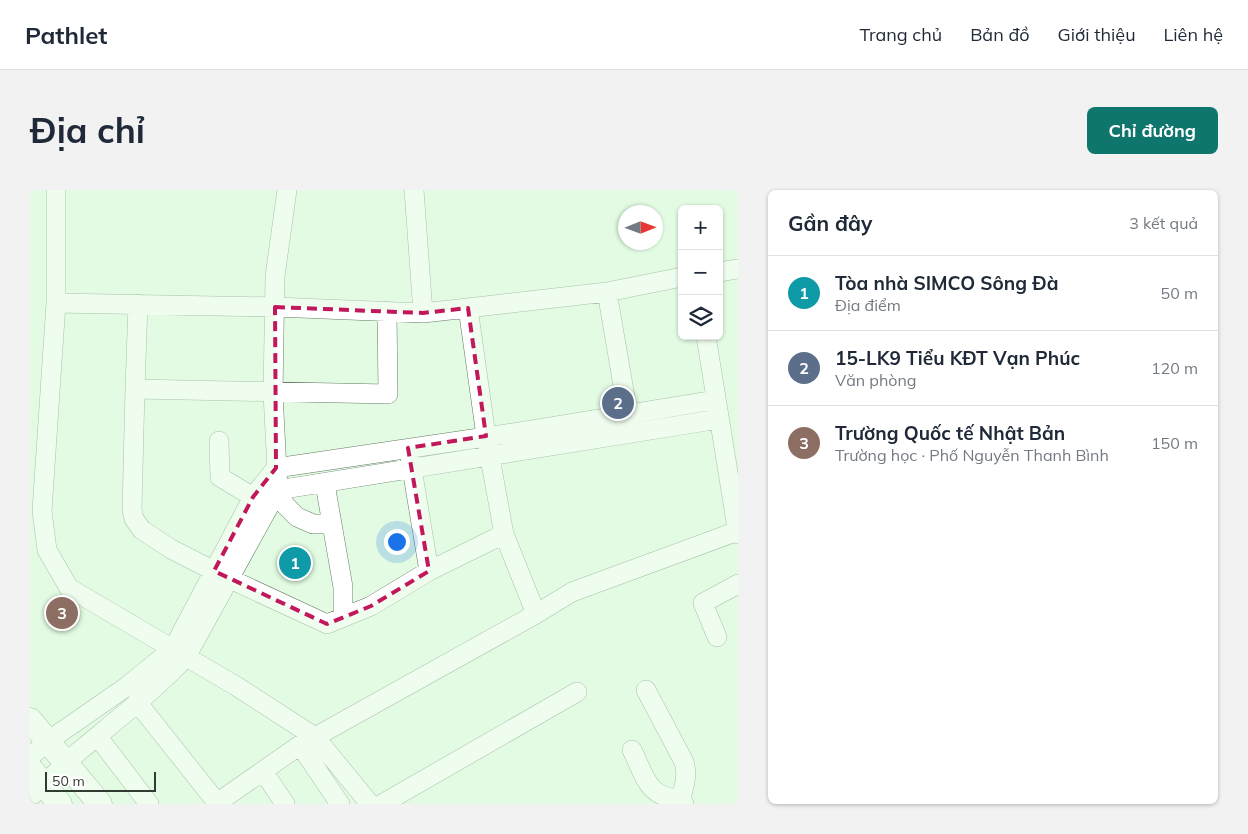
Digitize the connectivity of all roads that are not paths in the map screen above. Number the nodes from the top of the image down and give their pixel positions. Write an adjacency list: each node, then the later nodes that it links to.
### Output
1 (56, 190): 8 (street)
2 (287, 190): 10 (street)
3 (414, 190): 13 (street)
4 (738, 270): 5 (street)
5 (723, 272)
6 (678, 278): 7 (street)
7 (607, 292): 11 (street); 18 (street)
8 (56, 304): 9 (street); 38 (street)
9 (138, 304): 10 (street); 15 (street)
10 (275, 307): 12 (street); 16 (street)
11 (468, 308): 13 (street); 20 (street)
12 (387, 311): 13 (street); 16 (street)
13 (423, 313)
14 (707, 340): 17 (street)
15 (135, 389): 16 (street); 33 (street)
16 (274, 393): 24 (street)
17 (715, 400): 18 (street); 19 (street)
18 (628, 414): 20 (street)
19 (719, 419): 23 (street); 30 (street)
20 (486, 436): 22 (street); 23 (street)
21 (219, 441): 28 (street)
22 (408, 448): 24 (street); 25 (street)
23 (490, 456): 25 (street); 31 (street)
24 (276, 468): 27 (street); 28 (street)
25 (413, 469): 26 (street); 32 (street)
26 (325, 484): 27 (street); 29 (street)
27 (278, 490): 29 (street); 33 (street)
28 (253, 497): 33 (street)
29 (332, 524): 36 (street)
30 (738, 532): 35 (street)
31 (504, 534): 32 (street); 35 (street)
32 (429, 572): 36 (street)
33 (222, 575): 36 (street); 38 (street)
34 (738, 584): 37 (street)
35 (536, 614): 44 (street)
36 (343, 617)
37 (717, 637)
38 (180, 653): 41 (street); 44 (street); 45 (street)
39 (646, 690): 51 (street)
40 (577, 692): 59 (street)
41 (138, 702): 43 (street); 55 (street)
42 (30, 720): 45 (main road)
43 (98, 737): 48 (street); 54 (street)
44 (315, 737): 58 (street)
45 (48, 741): 47 (street); 48 (main road)
46 (632, 750): 51 (street)
47 (30, 757)
48 (66, 763): 50 (street); 53 (main road)
49 (263, 771): 55 (street); 56 (street); 57 (street)
50 (35, 783): 52 (main road)
51 (682, 801)
52 (60, 804)
53 (100, 804)
54 (149, 804)
55 (218, 804)
56 (285, 804)
57 (340, 804)
58 (370, 804)
59 (382, 804)

